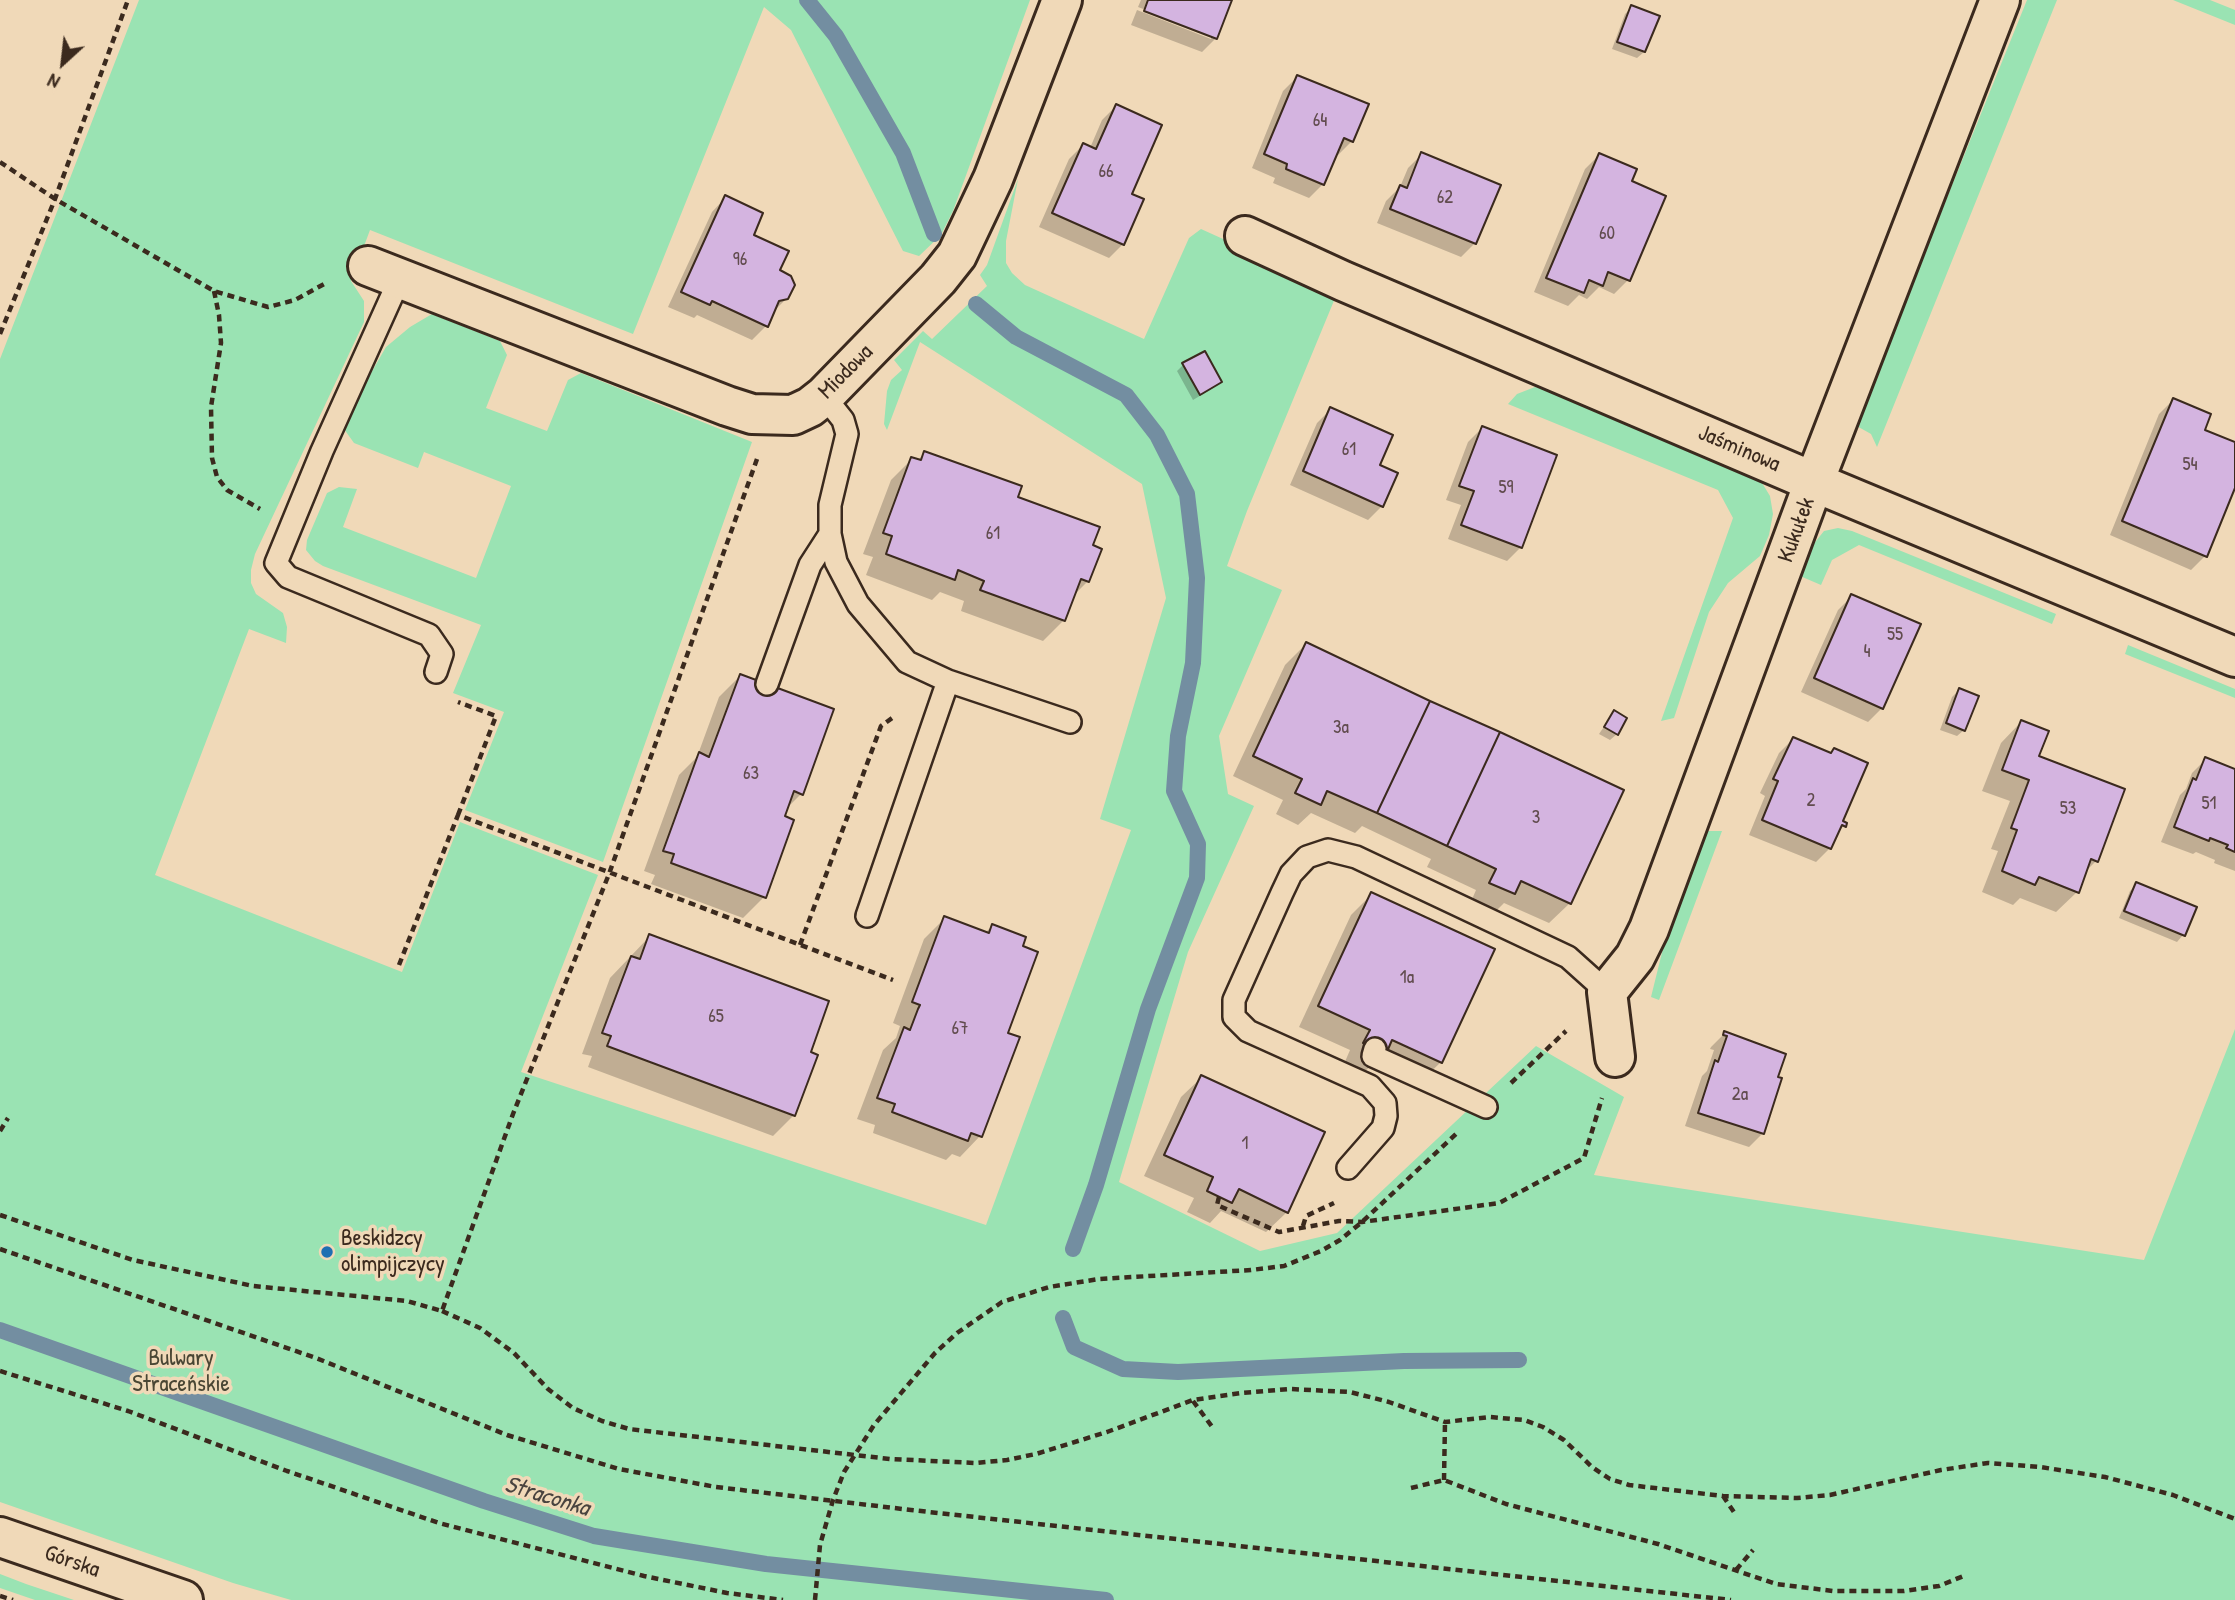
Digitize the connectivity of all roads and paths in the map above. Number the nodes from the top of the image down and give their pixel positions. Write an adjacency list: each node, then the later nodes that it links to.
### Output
1 (128, 0): 5 (path)
2 (1062, 0): 10 (street, Miodowa)
3 (2000, 0): 12 (street, Kukułek)
4 (0, 162): 5 (path)
5 (55, 199): 8 (path); 9 (path)
6 (1245, 236): 12 (street, Jaśminowa)
7 (384, 272): 8 (path); 11 (street, Miodowa); 13 (lane)
8 (214, 291): 13 (path)
9 (0, 334)
10 (824, 396): 11 (street, Miodowa); 14 (lane)
11 (772, 415): 22 (path)
12 (1814, 482): 15 (street, Jaśminowa); 27 (street, Kukułek)
13 (292, 523): 16 (lane)
14 (830, 534): 17 (lane); 18 (lane)
15 (2235, 657)
16 (436, 672)
17 (948, 681): 20 (lane); 23 (lane); 24 (path)
18 (766, 684)
19 (451, 699): 21 (path)
20 (1070, 722)
21 (458, 815): 22 (path); 25 (path)
22 (609, 873): 24 (path); 38 (path)
23 (867, 916)
24 (800, 945): 26 (path)
25 (399, 965)
26 (893, 980)
27 (1607, 992): 29 (street); 30 (path); 33 (lane)
28 (1374, 1049): 30 (lane)
29 (1615, 1057): 36 (path)
30 (1486, 1107): 36 (path)
31 (8, 1118): 32 (path)
32 (0, 1131)
33 (1348, 1168)
34 (1219, 1197): 36 (path)
35 (0, 1215): 38 (path)
36 (1362, 1222): 43 (path)
37 (0, 1249): 47 (path)
38 (442, 1311): 43 (path)
39 (0, 1371): 57 (path)
40 (1193, 1401): 41 (path); 42 (path); 43 (path)
41 (1446, 1422): 44 (path); 46 (path)
42 (1213, 1428)
43 (854, 1455): 47 (path)
44 (1444, 1480): 45 (path); 52 (path)
45 (1411, 1488)
46 (1723, 1496): 48 (path); 49 (path)
47 (833, 1500): 58 (path); 59 (path)
48 (1736, 1515)
49 (2235, 1519)
50 (0, 1537): 56 (street, Górska)
51 (1753, 1550): 52 (path)
52 (1737, 1570): 53 (path)
53 (1966, 1575)
54 (0, 1595): 55 (path)
55 (13, 1600)
56 (184, 1600)
57 (783, 1600)
58 (815, 1600)
59 (1731, 1600)

